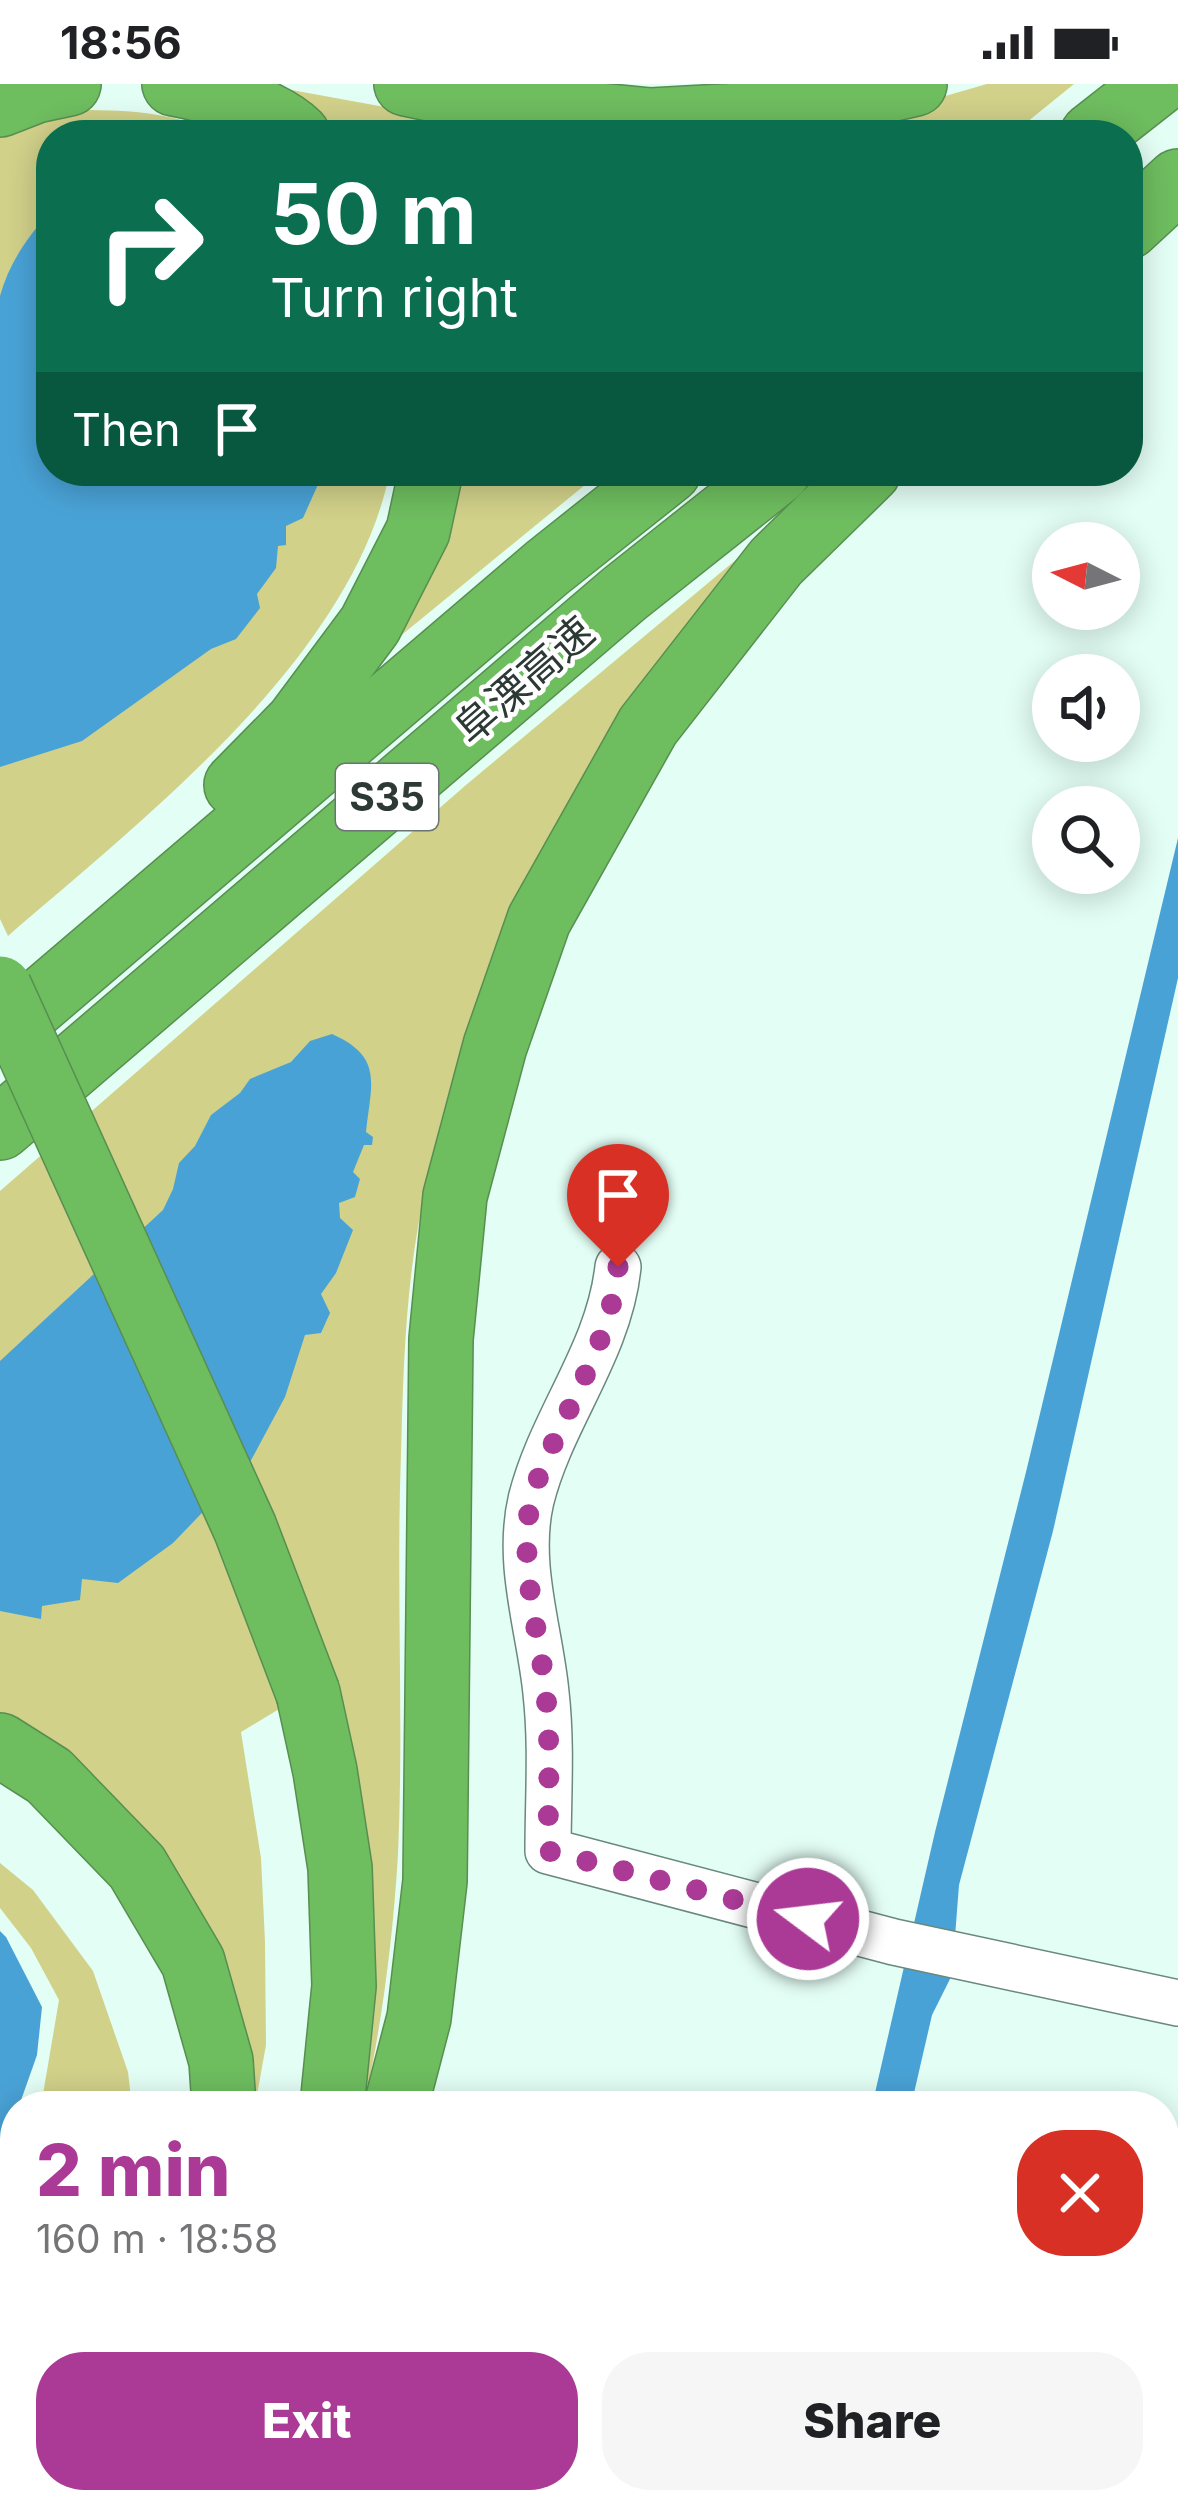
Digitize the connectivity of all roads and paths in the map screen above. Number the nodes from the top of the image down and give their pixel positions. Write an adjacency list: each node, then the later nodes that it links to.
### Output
1 (69, 84): 6 (highway)
2 (174, 84): 7 (highway)
3 (406, 84): 4 (highway)
4 (915, 84)
5 (1156, 84): 8 (highway)
6 (0, 105)
7 (279, 120)
8 (1111, 120)
9 (1178, 154): 11 (highway)
10 (1178, 181): 12 (highway)
11 (1143, 182)
12 (1143, 212)
13 (428, 486): 18 (highway)
14 (650, 486): 18 (highway, 阜溧高速 / S35)
15 (760, 486): 20 (highway, 阜溧高速 / S35)
16 (854, 486): 28 (highway)
17 (0, 988): 22 (highway, bridge)
18 (0, 1032)
19 (0, 1049): 22 (highway)
20 (0, 1128)
21 (618, 1267): 24 (street)
22 (296, 1701): 26 (highway); 27 (highway)
23 (0, 1745): 25 (highway)
24 (1178, 2003)
25 (223, 2091)
26 (309, 2091)
27 (334, 2091)
28 (399, 2091)

